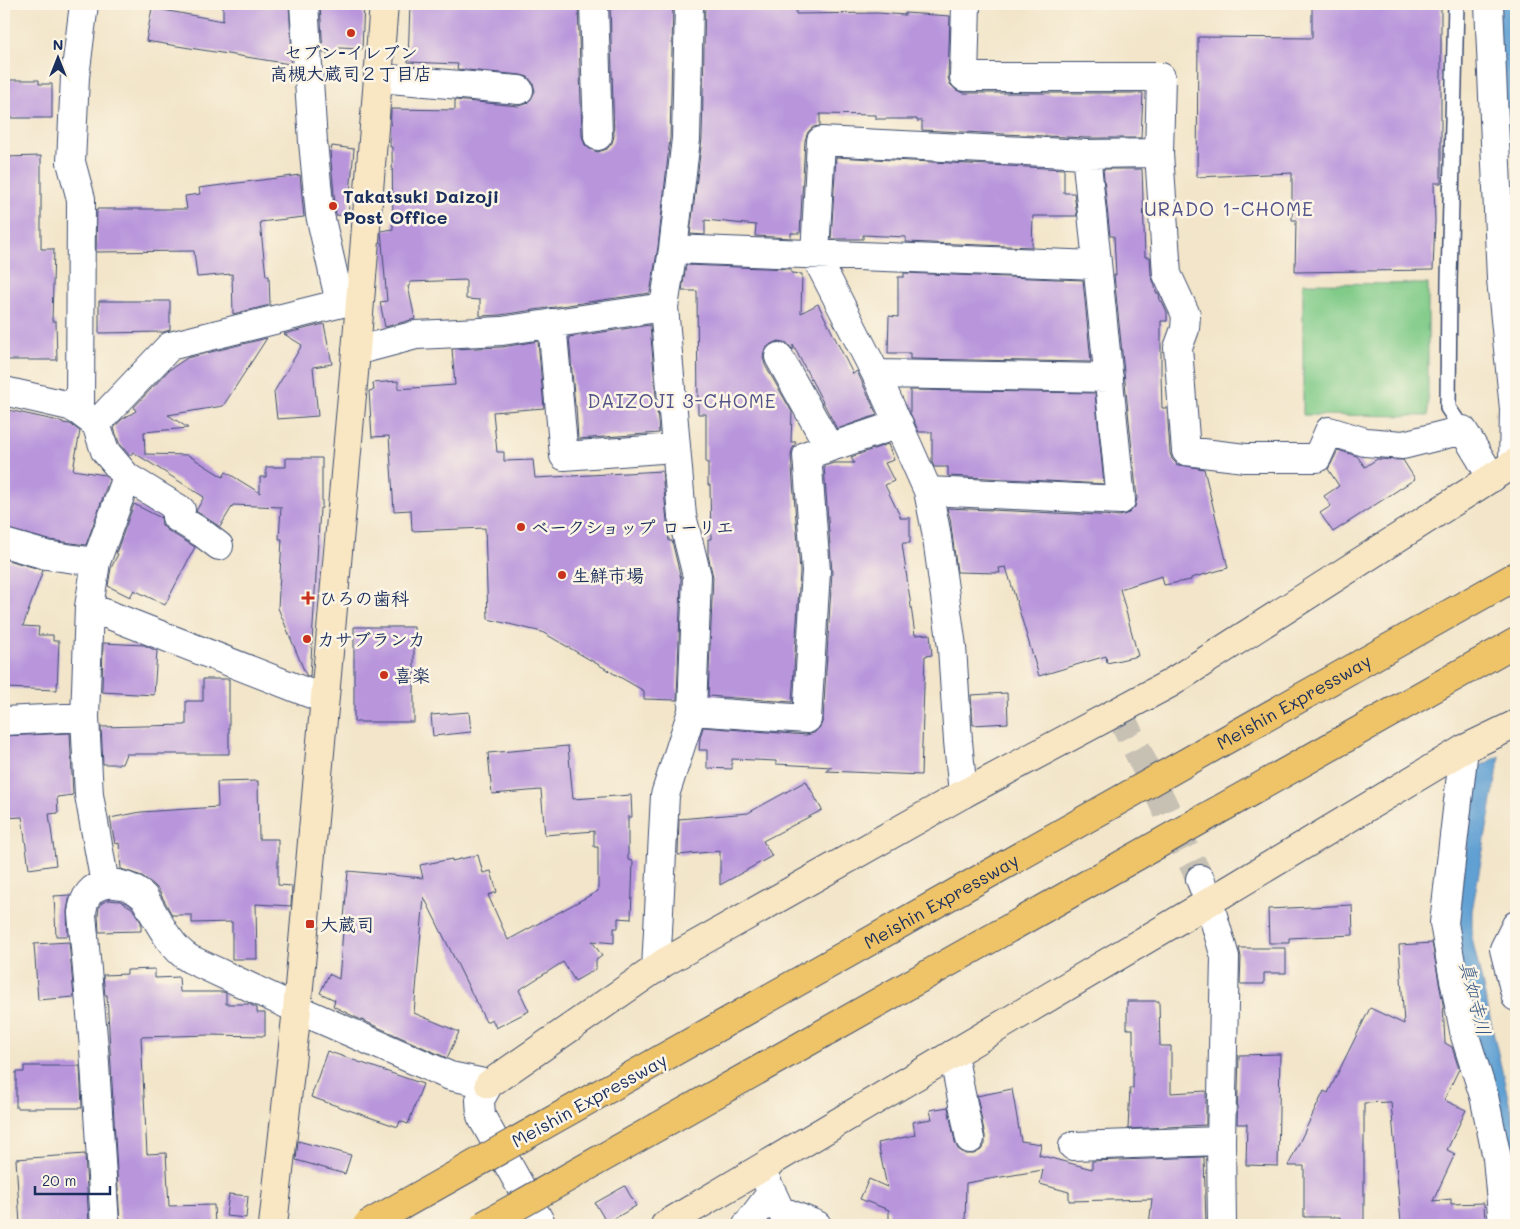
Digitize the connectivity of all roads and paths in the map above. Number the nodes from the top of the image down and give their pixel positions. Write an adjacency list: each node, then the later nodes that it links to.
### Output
1 (84, 4): 25 (street)
2 (304, 4): 17 (street)
3 (384, 4): 9 (street)
4 (594, 4): 11 (street)
5 (689, 4): 14 (street)
6 (966, 4): 12 (street)
7 (1456, 4): 27 (lane)
8 (1489, 4): 30 (street)
9 (378, 78): 10 (street); 17 (street)
10 (519, 90)
11 (598, 136)
12 (1159, 153): 13 (street); 27 (street)
13 (1086, 154): 15 (street); 16 (street)
14 (673, 249): 15 (street); 18 (street)
15 (815, 255): 16 (street); 22 (street)
16 (1097, 264): 23 (street)
17 (350, 301): 20 (street); 25 (street)
18 (664, 307): 19 (street); 28 (street)
19 (552, 323): 20 (street); 28 (street)
20 (356, 351): 39 (street)
21 (779, 357): 29 (street)
22 (876, 374): 23 (street); 26 (street)
23 (1109, 378): 32 (street)
24 (4, 391): 25 (street)
25 (88, 418): 31 (street)
26 (898, 424): 29 (street); 32 (street)
27 (1463, 430): 30 (street)
28 (675, 448): 40 (street)
29 (829, 448): 40 (street)
30 (1509, 467): 45 (street)
31 (127, 477): 34 (street); 35 (street)
32 (928, 490): 45 (street)
33 (4, 542): 35 (street)
34 (218, 546)
35 (96, 562): 37 (street)
36 (1516, 576): 60 (highway, Meishin Expressway, bridge)
37 (90, 607): 39 (street); 41 (street)
38 (1516, 642): 61 (highway, bridge)
39 (324, 699): 51 (street)
40 (692, 711): 49 (street)
41 (85, 717): 42 (street); 46 (street)
42 (4, 721)
43 (1516, 724): 44 (street)
44 (1464, 749): 47 (street); 67 (street)
45 (963, 794): 49 (street)
46 (105, 884): 51 (street); 58 (street)
47 (1205, 891): 52 (street); 55 (street)
48 (1516, 925): 50 (street)
49 (656, 968): 53 (street)
50 (1516, 997)
51 (297, 1009): 53 (street); 59 (street)
52 (953, 1054): 54 (street); 57 (street)
53 (489, 1084): 62 (street)
54 (970, 1139)
55 (1222, 1141): 56 (street); 66 (street)
56 (1074, 1146)
57 (766, 1181): 63 (street); 64 (street); 65 (street)
58 (105, 1225)
59 (273, 1225)
60 (366, 1225)
61 (484, 1225)
62 (542, 1225)
63 (665, 1225)
64 (746, 1225)
65 (817, 1225)
66 (1222, 1225)
67 (1503, 1225)

